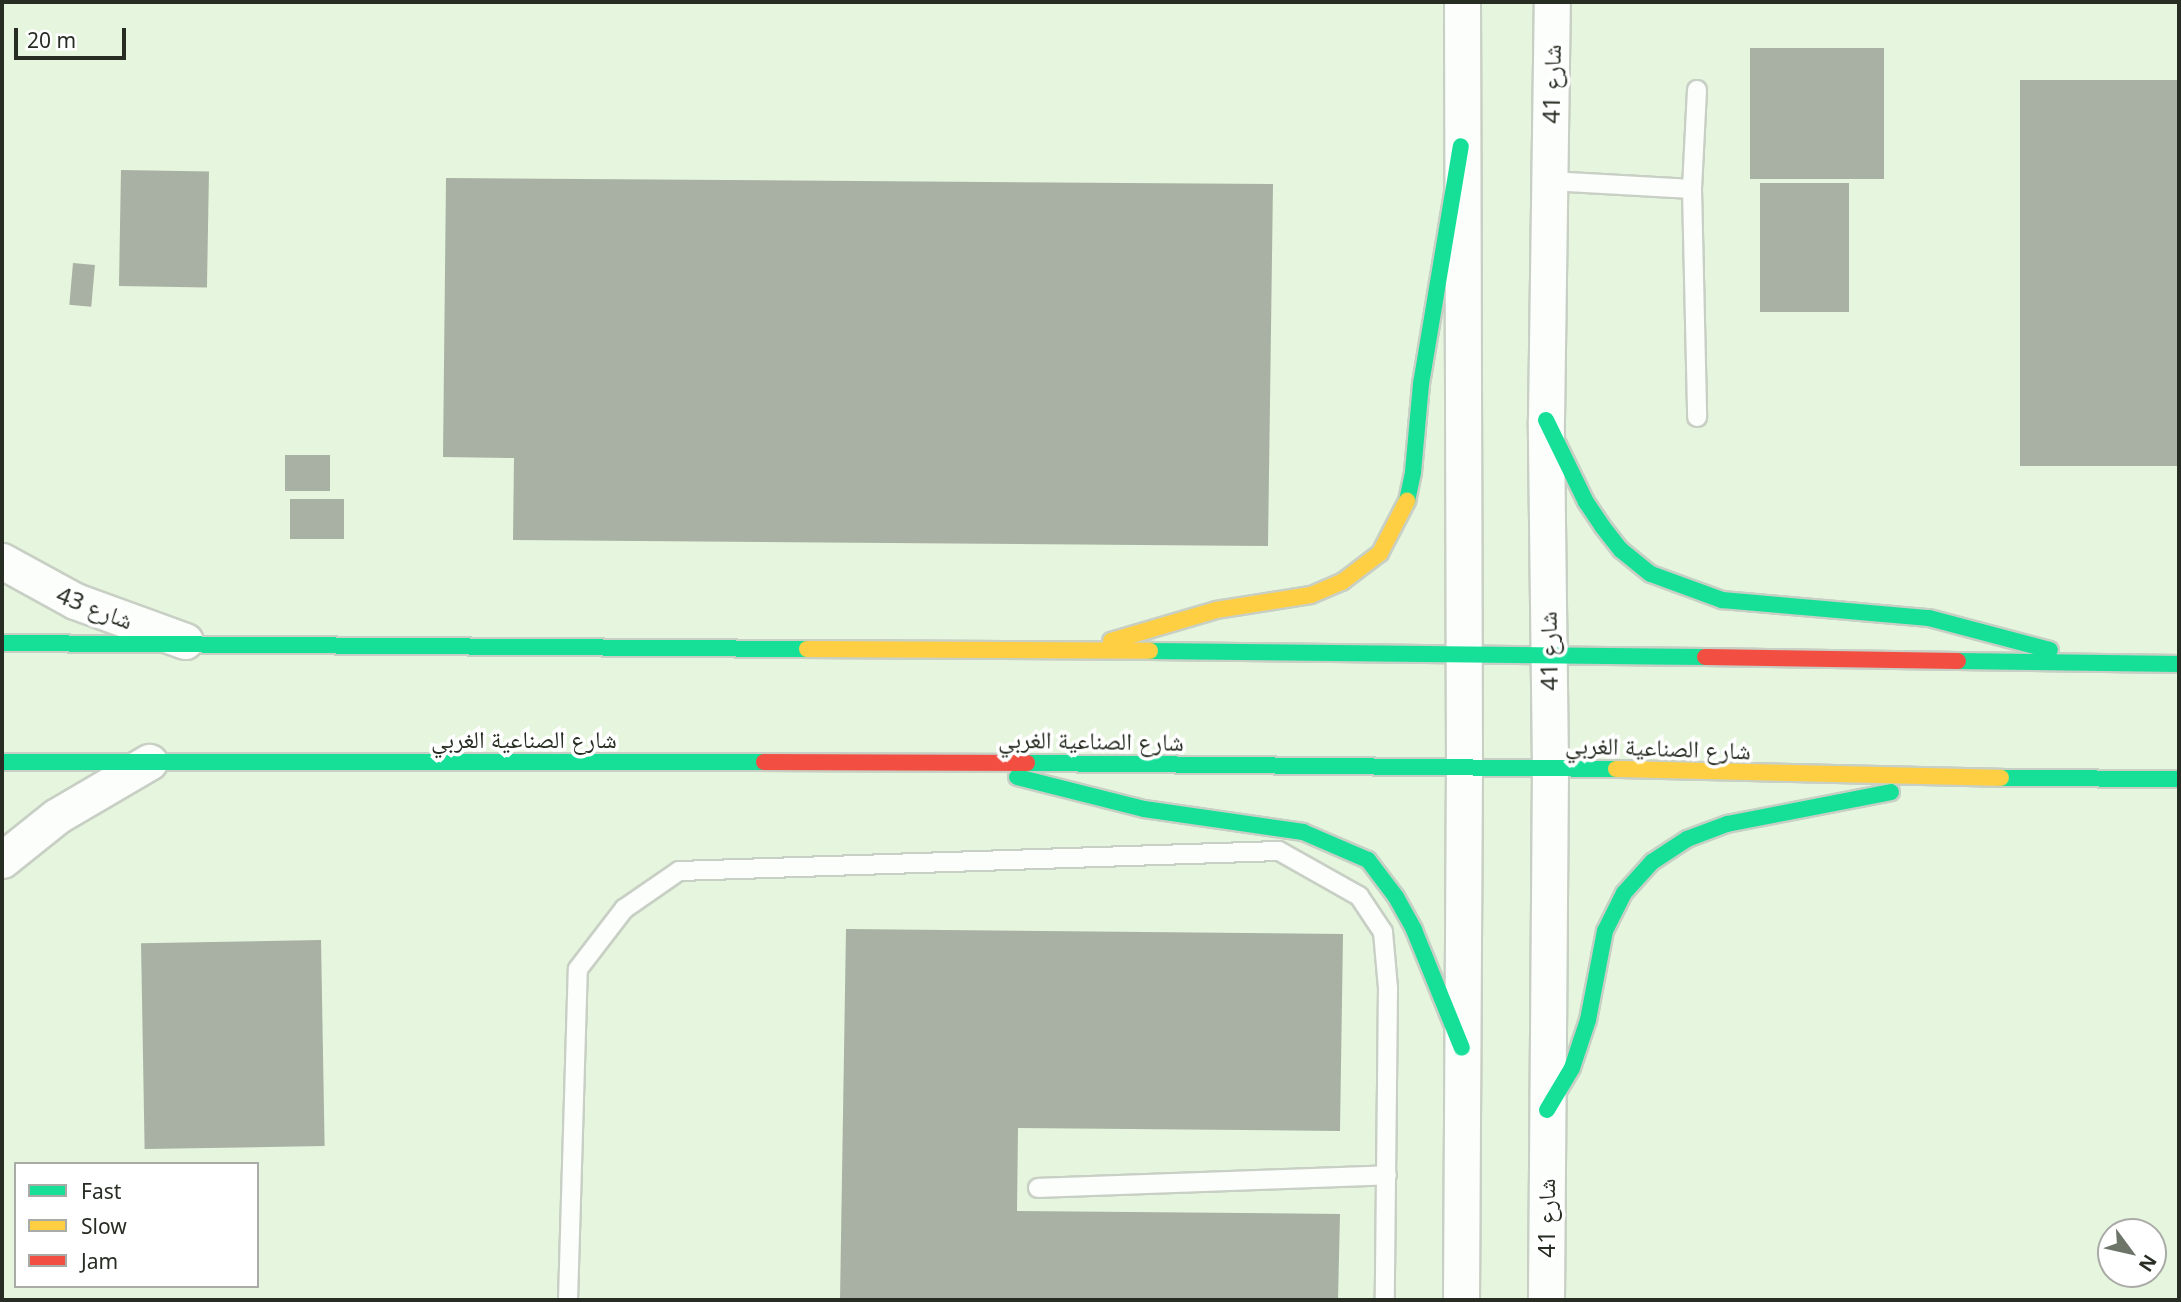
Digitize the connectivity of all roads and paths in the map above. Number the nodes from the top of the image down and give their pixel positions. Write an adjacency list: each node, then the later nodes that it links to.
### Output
1 (1462, 2): 4 (street)
2 (1552, 2): 5 (street, شارع 41)
3 (1697, 90): 6 (lane)
4 (1461, 146): 12 (main road); 13 (street)
5 (1550, 181): 6 (lane); 8 (street, شارع 41)
6 (1692, 189): 7 (lane)
7 (1697, 417)
8 (1546, 420): 14 (street, شارع 41); 15 (main road)
9 (2, 561): 11 (street, شارع 43)
10 (2, 643): 11 (main road)
11 (192, 643): 12 (main road)
12 (1082, 651): 13 (main road)
13 (1462, 653): 14 (main road); 20 (street)
14 (1547, 655): 15 (main road); 21 (street, شارع 41)
15 (2088, 663): 16 (main road)
16 (2179, 664)
17 (149, 761): 18 (main road, شارع الصناعية الغربي); 19 (main road, شارع الصناعية الغربي); 24 (street)
18 (2, 762)
19 (957, 762): 20 (main road, شارع الصناعية الغربي); 25 (main road)
20 (1464, 766): 21 (main road, شارع الصناعية الغربي); 25 (street)
21 (1550, 767): 22 (main road, شارع الصناعية الغربي); 26 (street, شارع 41)
22 (1961, 778): 23 (main road, شارع الصناعية الغربي); 26 (main road)
23 (2179, 779)
24 (2, 860)
25 (1462, 1048): 31 (street)
26 (1547, 1110): 32 (street, شارع 41)
27 (1387, 1175): 28 (lane); 29 (lane); 30 (lane)
28 (1038, 1188)
29 (568, 1300)
30 (1385, 1300)
31 (1461, 1300)
32 (1546, 1300)

